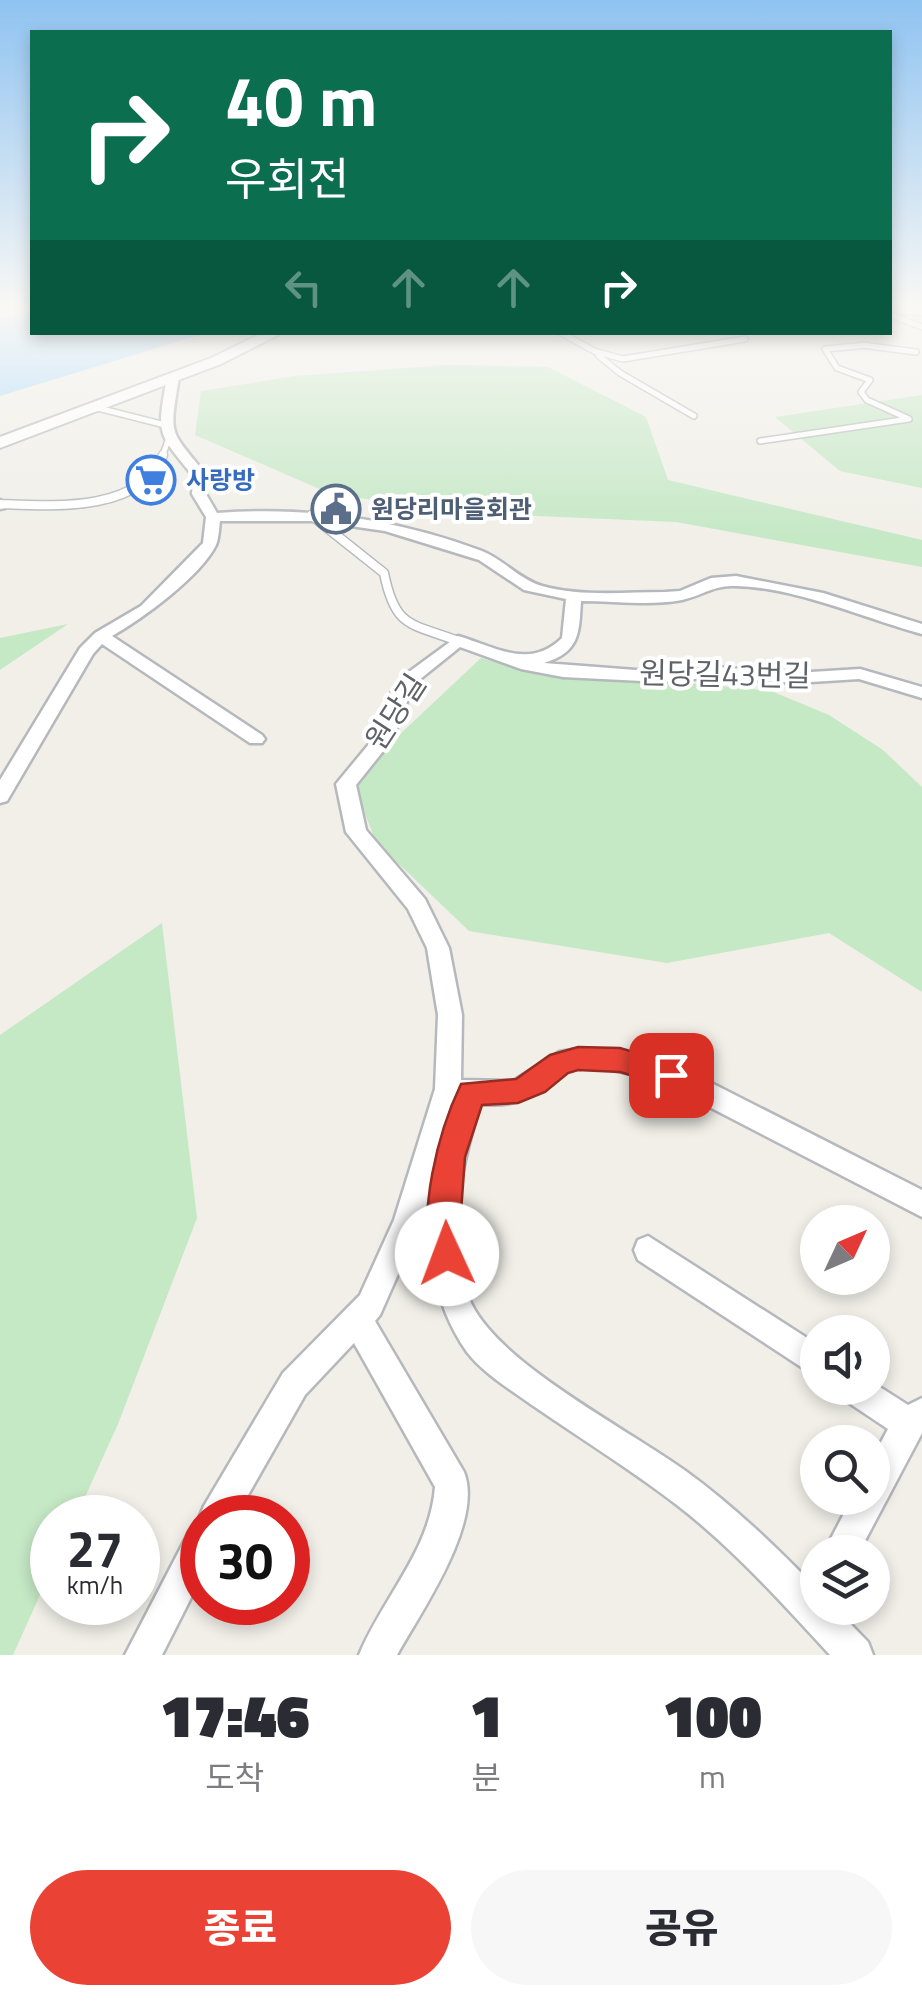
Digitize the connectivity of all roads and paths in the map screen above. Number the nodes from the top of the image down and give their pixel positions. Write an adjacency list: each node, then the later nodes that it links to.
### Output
1 (157, 383): 5 (main road)
2 (173, 383): 7 (street)
3 (638, 383): 6 (lane)
4 (868, 383): 8 (lane)
5 (94, 407): 7 (lane); 9 (main road)
6 (694, 416)
7 (167, 432): 10 (lane); 12 (street)
8 (760, 441)
9 (0, 443)
10 (0, 504)
11 (310, 514): 12 (street); 13 (street); 16 (lane)
12 (213, 517): 15 (street)
13 (574, 596): 14 (street); 17 (street)
14 (922, 629)
15 (101, 636): 19 (street); 20 (street)
16 (458, 641): 17 (street); 21 (street, 원당길)
17 (525, 664): 18 (street, 원당길43번길)
18 (922, 693)
19 (256, 739)
20 (0, 796)
21 (459, 1091): 22 (street); 24 (street, 원당길); 31 (street)
22 (922, 1204)
23 (648, 1250): 25 (street)
24 (358, 1321): 29 (street, 원당길); 34 (street)
25 (800, 1351)
26 (887, 1405): 27 (street)
27 (915, 1419): 28 (street)
28 (890, 1462)
29 (229, 1495)
30 (180, 1583): 33 (street)
31 (800, 1591)
32 (831, 1625): 35 (street)
33 (142, 1655)
34 (377, 1655)
35 (855, 1655)

